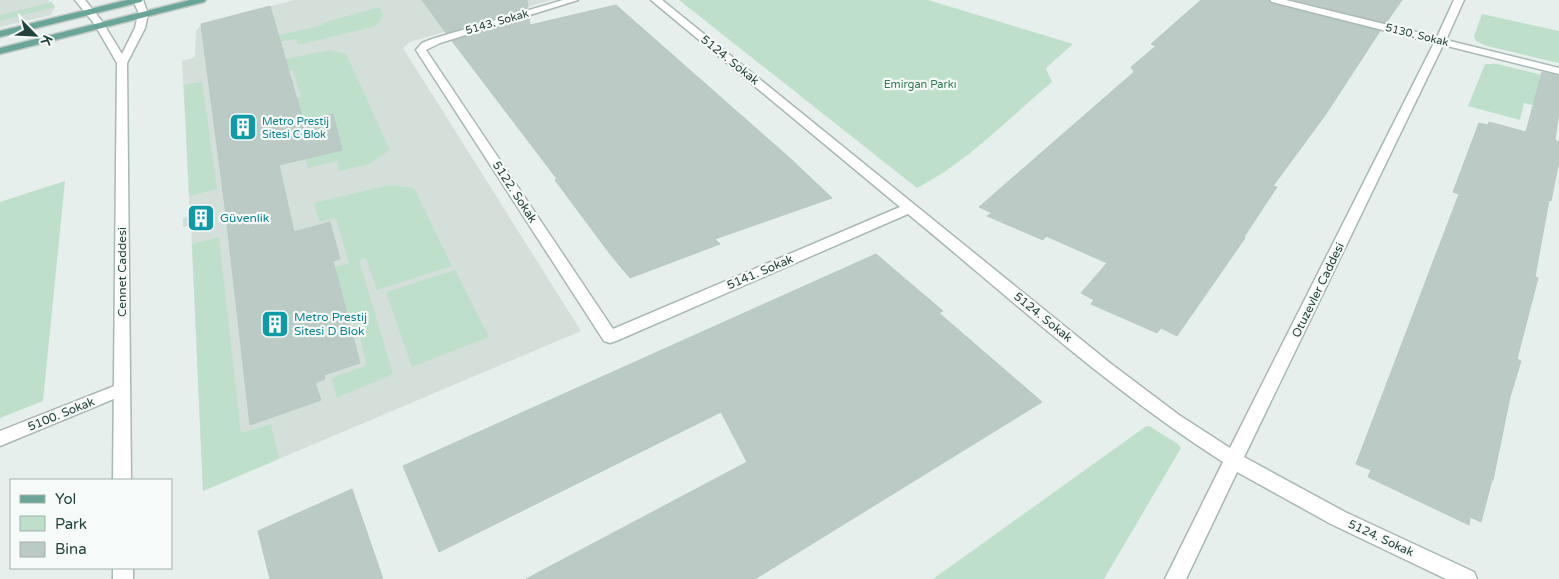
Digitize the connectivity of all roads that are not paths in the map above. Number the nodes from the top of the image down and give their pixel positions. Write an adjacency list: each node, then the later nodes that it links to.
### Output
1 (80, 0): 8 (street)
2 (138, 0): 8 (main road); 9 (street)
3 (201, 0): 9 (main road)
4 (573, 0): 13 (street, 5143. Sokak)
5 (656, 0): 17 (street, 5124. Sokak)
6 (1275, 0): 12 (street, 5130. Sokak)
7 (1459, 0): 12 (street, Otuzevler Caddesi)
8 (91, 12): 10 (street); 11 (main road)
9 (143, 14): 10 (main road); 15 (street, Cennet Caddesi)
10 (100, 25): 14 (main road); 15 (street)
11 (0, 34)
12 (1440, 41): 16 (street, 5130. Sokak); 21 (street, Otuzevler Caddesi)
13 (423, 47): 18 (street, 5122. Sokak)
14 (0, 51)
15 (122, 63): 19 (street, Cennet Caddesi)
16 (1559, 71)
17 (910, 208): 18 (street, 5141. Sokak); 21 (street, 5124. Sokak)
18 (610, 337)
19 (122, 389): 20 (street, 5100. Sokak); 22 (street, Cennet Caddesi)
20 (0, 439)
21 (1234, 460): 23 (street, Otuzevler Caddesi); 24 (street, 5124. Sokak)
22 (122, 479)
23 (1175, 579)
24 (1467, 579)

